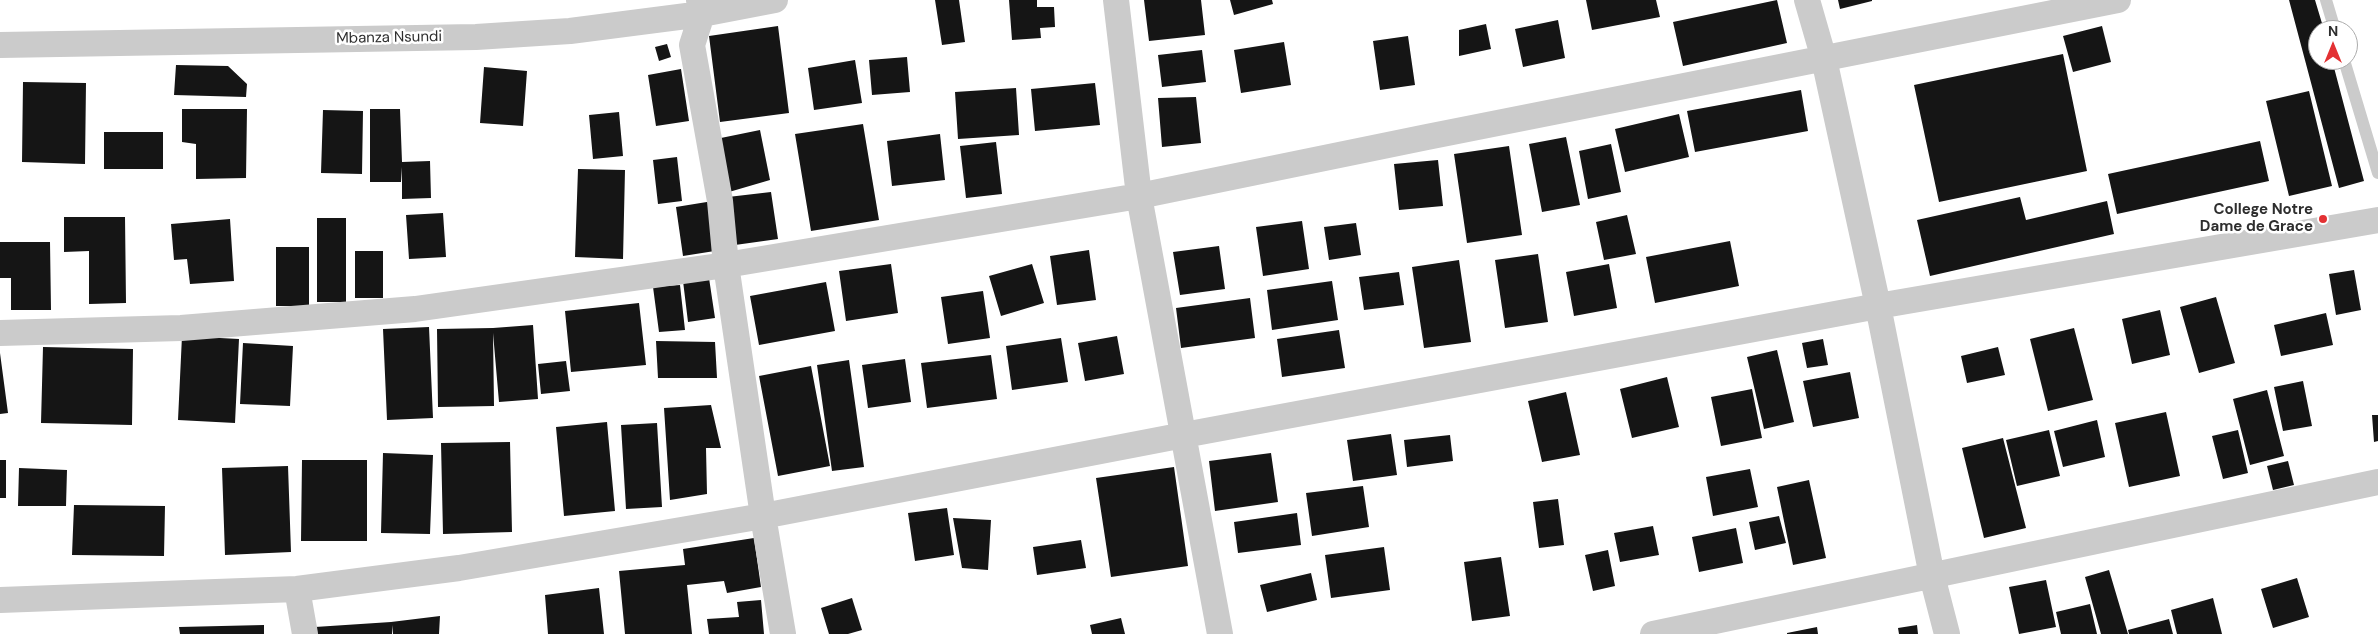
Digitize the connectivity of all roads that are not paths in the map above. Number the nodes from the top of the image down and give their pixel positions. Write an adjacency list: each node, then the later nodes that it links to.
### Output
1 (775, 0): 6 (street, Mbanza Nsundi)
2 (1116, 0): 12 (street)
3 (1807, 0): 9 (street)
4 (2118, 0): 9 (street)
5 (2326, 0): 7 (lane)
6 (701, 7): 8 (street, Mbanza Nsundi); 14 (street)
7 (2332, 20)
8 (0, 45)
9 (1824, 59): 12 (street); 15 (street)
10 (2347, 70): 11 (lane)
11 (2378, 173)
12 (1139, 196): 14 (street); 17 (street)
13 (2378, 220): 15 (street)
14 (726, 265): 16 (street); 19 (street)
15 (1878, 306): 17 (street); 20 (street)
16 (0, 333)
17 (1184, 435): 19 (street); 25 (street)
18 (2378, 482): 20 (street)
19 (763, 516): 21 (street); 24 (street)
20 (1932, 576): 26 (street); 27 (street)
21 (297, 589): 22 (street); 23 (street)
22 (0, 600)
23 (305, 634)
24 (783, 634)
25 (1220, 634)
26 (1653, 634)
27 (1947, 634)

